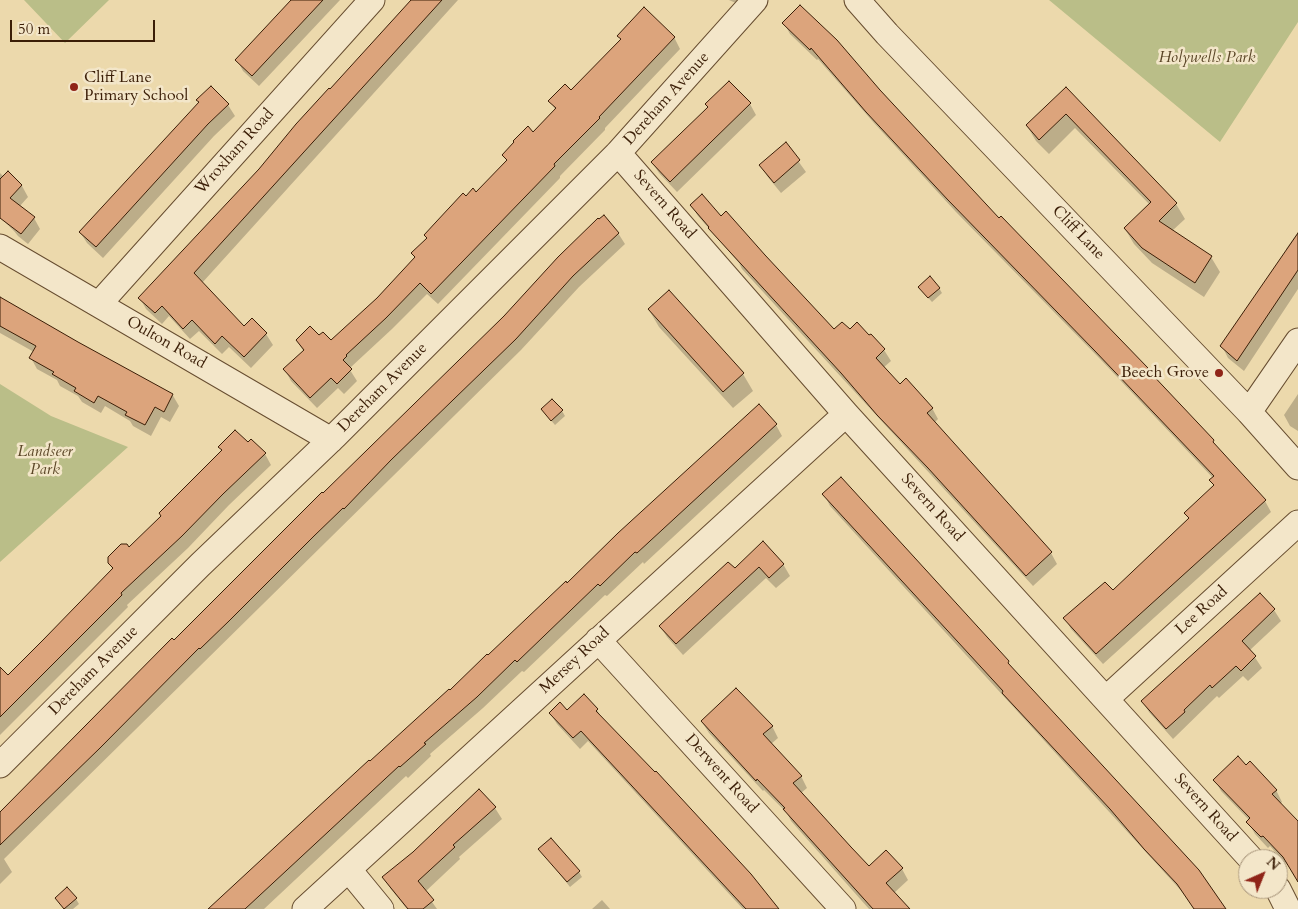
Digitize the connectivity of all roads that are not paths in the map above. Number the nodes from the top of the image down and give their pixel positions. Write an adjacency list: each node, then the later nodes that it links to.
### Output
1 (372, 0): 6 (street, Wroxham Road)
2 (755, 0): 4 (street, Dereham Avenue)
3 (857, 0): 8 (street, Cliff Lane)
4 (618, 153): 9 (street, Severn Road); 10 (street, Dereham Avenue)
5 (0, 247): 6 (street, Oulton Road)
6 (99, 304): 10 (street, Oulton Road)
7 (1298, 341): 8 (street)
8 (1249, 412): 11 (street, Cliff Lane)
9 (846, 414): 13 (street, Mersey Road); 14 (street, Severn Road)
10 (331, 440): 15 (street, Dereham Avenue)
11 (1298, 466)
12 (1298, 523): 14 (street, Lee Road)
13 (598, 640): 17 (street, Mersey Road); 20 (street, Derwent Road)
14 (1107, 698): 16 (street, Severn Road)
15 (0, 765)
16 (1242, 849)
17 (349, 870): 18 (street, Mersey Road); 19 (street)
18 (305, 909)
19 (381, 909)
20 (844, 909)

